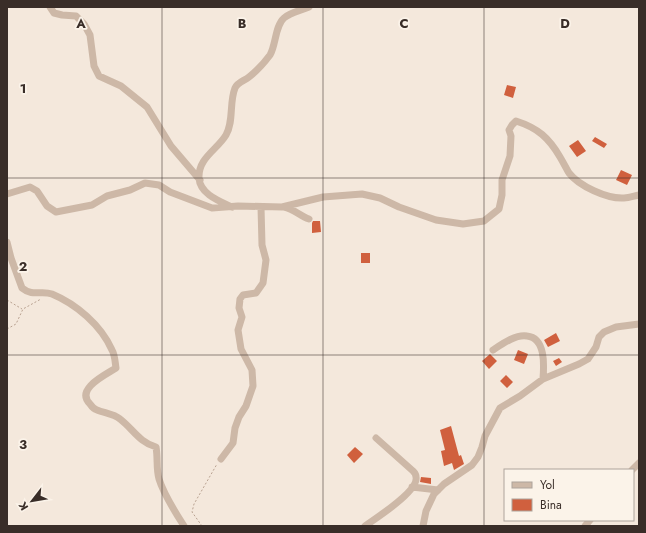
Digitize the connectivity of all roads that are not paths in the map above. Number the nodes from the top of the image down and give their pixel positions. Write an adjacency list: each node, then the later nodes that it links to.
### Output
1 (50, 7): 4 (street)
2 (309, 7): 3 (street)
3 (299, 9): 4 (street)
4 (200, 181): 7 (street)
5 (7, 194): 7 (street)
6 (639, 195): 9 (street)
7 (232, 207): 8 (street)
8 (261, 207): 9 (street); 16 (street)
9 (282, 207): 10 (street)
10 (309, 219)
11 (7, 242): 19 (street)
12 (639, 324): 14 (street)
13 (492, 350): 14 (street)
14 (543, 379): 18 (street)
15 (376, 438): 17 (street)
16 (221, 459)
17 (412, 487): 18 (street); 20 (street)
18 (438, 490): 21 (street)
19 (184, 526)
20 (365, 526)
21 (424, 526)

